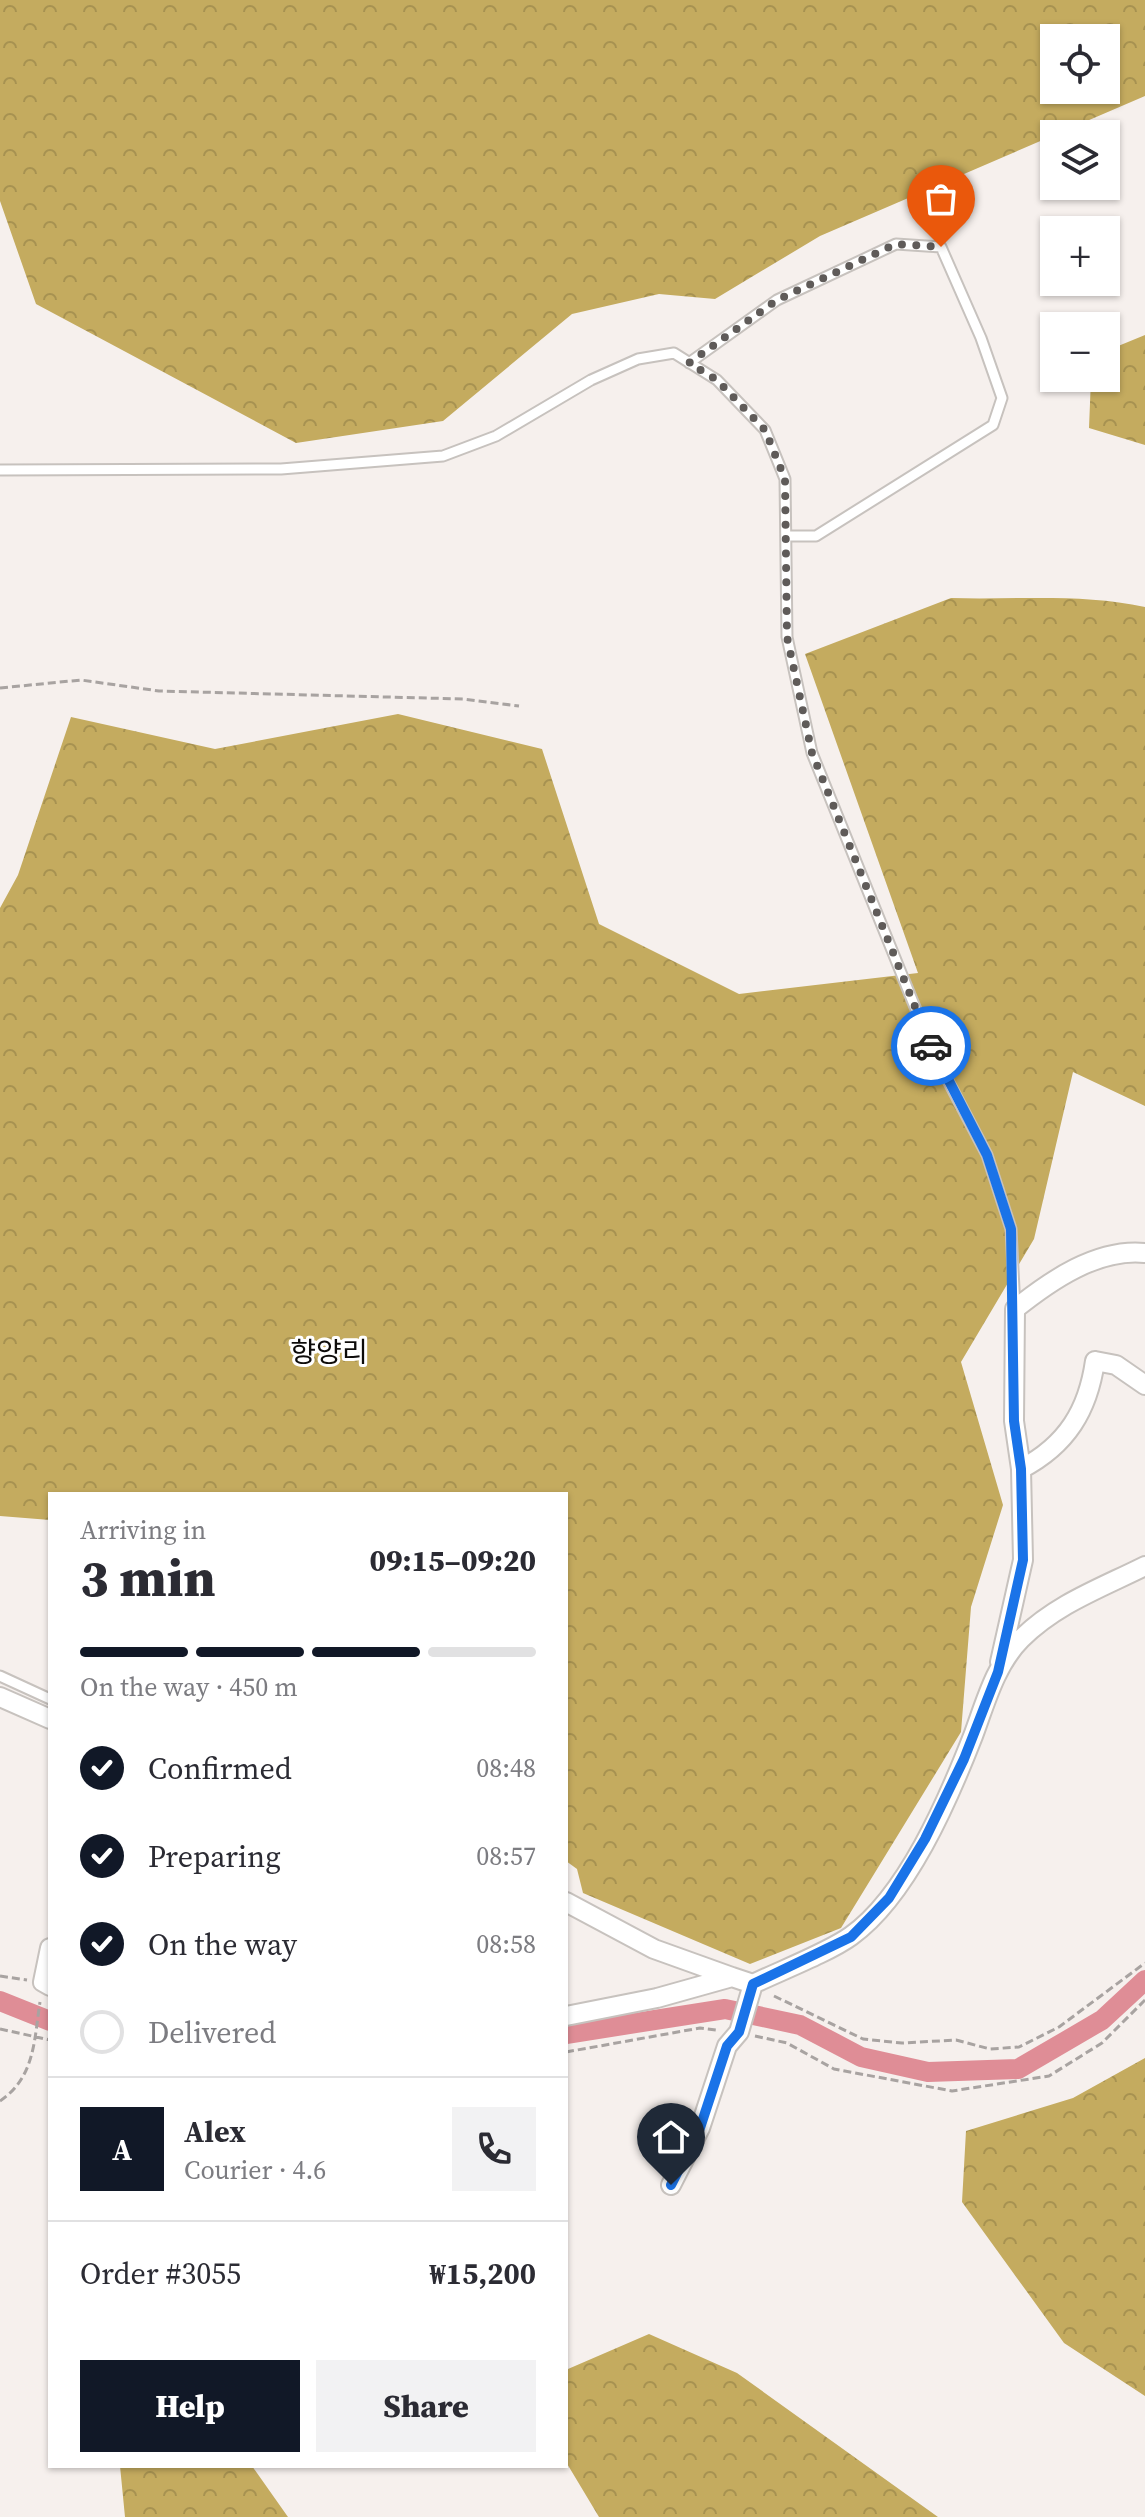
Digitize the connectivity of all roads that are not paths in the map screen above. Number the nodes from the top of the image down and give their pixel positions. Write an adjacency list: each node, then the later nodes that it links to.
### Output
1 (689, 363): 2 (lane); 3 (lane); 3 (lane)
2 (0, 470)
3 (788, 536): 5 (lane)
4 (1145, 1253): 5 (street)
5 (1015, 1309): 7 (street)
6 (1145, 1385): 7 (street)
7 (1021, 1469): 9 (street)
8 (1145, 1566): 9 (street)
9 (998, 1672): 16 (street)
10 (0, 1676): 12 (lane)
11 (0, 1697): 13 (street)
12 (48, 1698)
13 (48, 1718)
14 (568, 1903): 15 (street)
15 (732, 1977): 16 (street); 17 (street)
16 (753, 1985): 18 (street)
17 (568, 2016)
18 (671, 2185)

